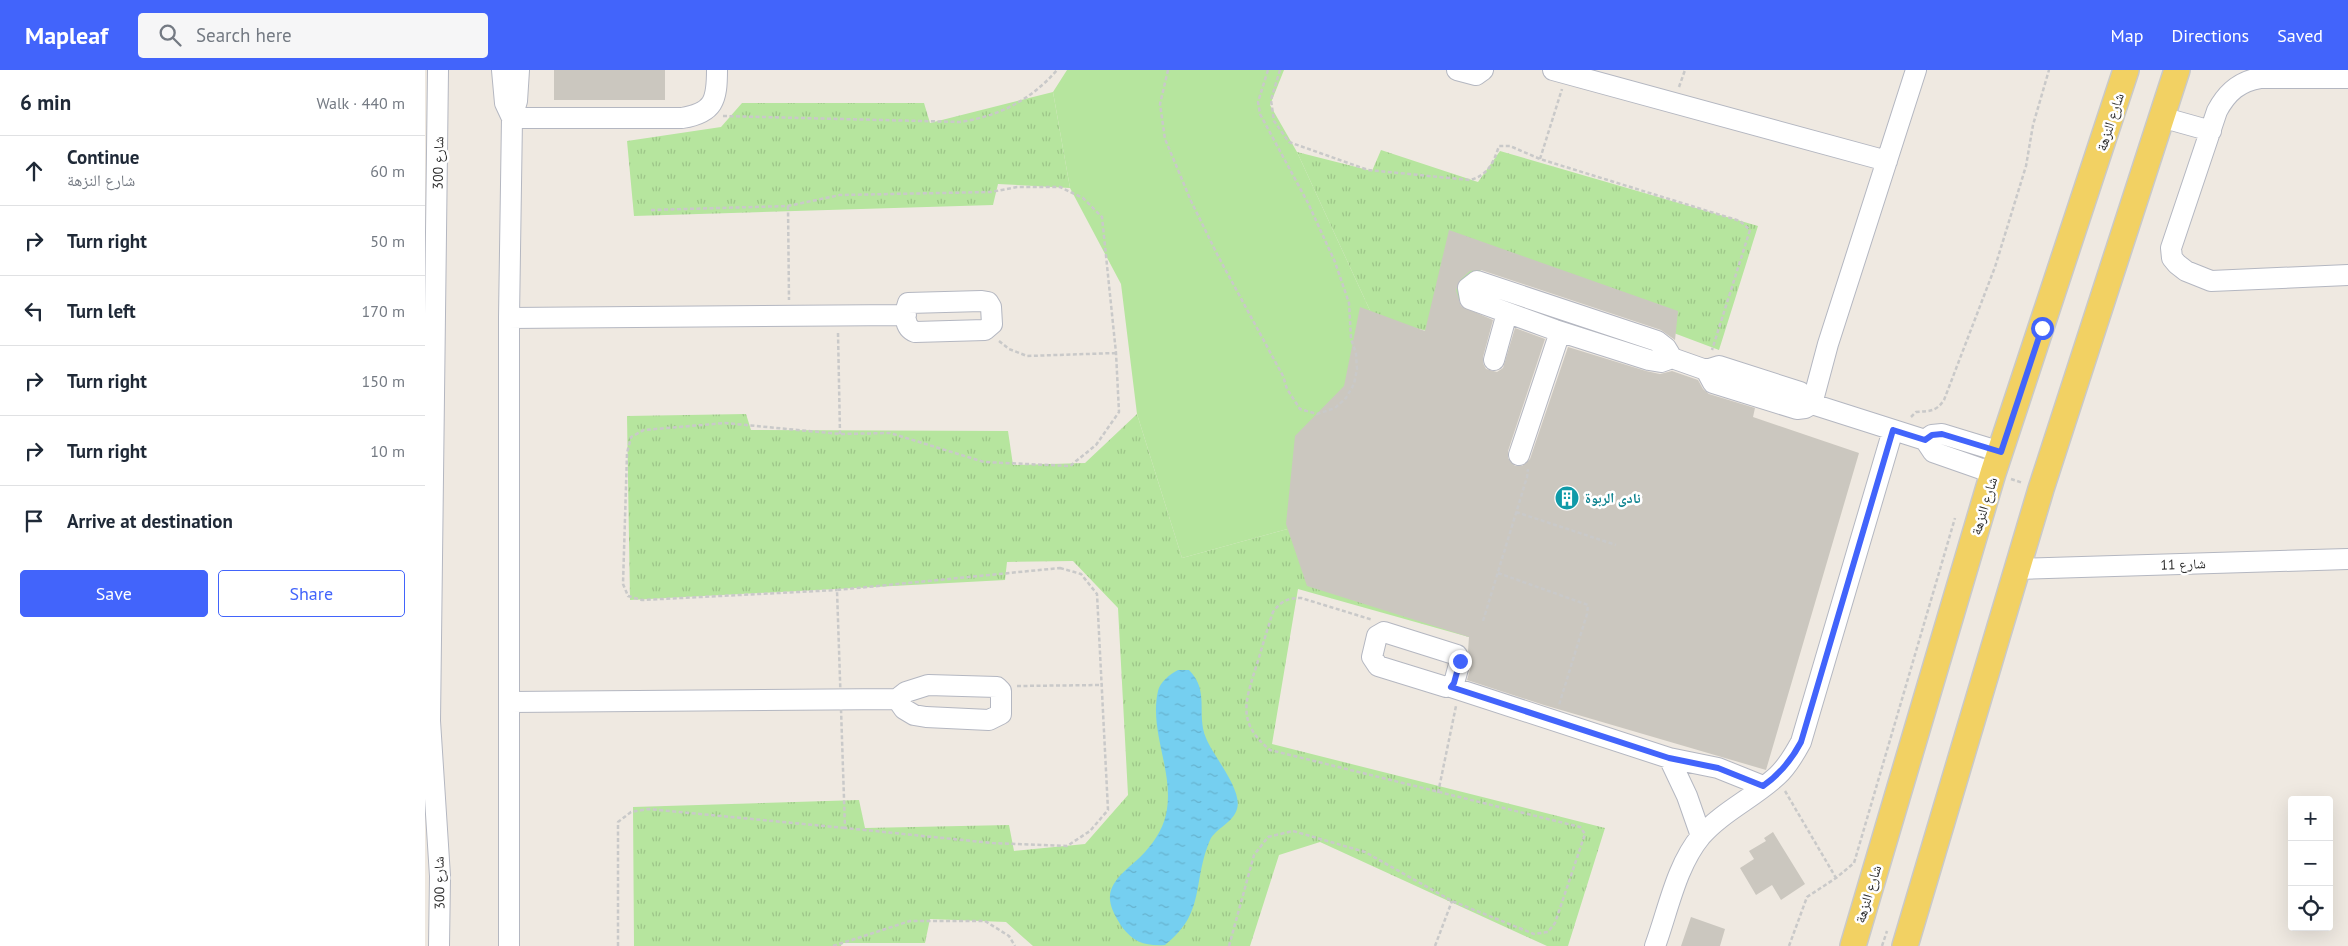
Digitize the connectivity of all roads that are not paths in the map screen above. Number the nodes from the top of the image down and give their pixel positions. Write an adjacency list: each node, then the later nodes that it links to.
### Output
1 (438, 70): 30 (street, شارع 300)
2 (502, 70): 13 (street)
3 (519, 70): 13 (street)
4 (717, 70): 13 (street)
5 (1457, 70): 6 (street)
6 (1483, 70)
7 (1916, 70): 15 (street)
8 (2126, 70): 27 (main road, شارع النزهة)
9 (2177, 70): 12 (main road)
10 (1560, 72): 15 (street)
11 (2348, 78): 14 (street)
12 (2161, 117): 14 (street); 29 (main road)
13 (512, 118): 20 (street)
14 (2211, 131): 16 (street)
15 (1887, 162): 24 (street)
16 (2348, 275)
17 (1562, 309): 18 (street); 21 (street); 22 (street)
18 (1507, 313): 21 (street); 23 (street)
19 (906, 315): 19 (street); 20 (street)
20 (509, 318): 33 (street)
21 (1558, 331): 22 (street); 26 (street)
22 (1672, 358): 24 (street)
23 (1494, 360)
24 (1812, 404): 25 (street)
25 (1899, 432): 27 (street); 36 (street)
26 (1519, 455)
27 (1997, 462): 41 (main road, شارع النزهة)
28 (2348, 559): 29 (street, شارع 11)
29 (2018, 569): 42 (main road)
30 (429, 588): 34 (street, شارع 300)
31 (1455, 688): 31 (street); 35 (street)
32 (897, 699): 32 (street); 33 (street)
33 (510, 702): 39 (street)
34 (428, 721): 38 (street, شارع 300)
35 (1669, 758): 36 (street); 37 (street)
36 (1770, 781): 37 (street)
37 (1701, 836): 40 (street)
38 (439, 946)
39 (509, 946)
40 (1655, 946)
41 (1853, 946)
42 (1905, 946)

